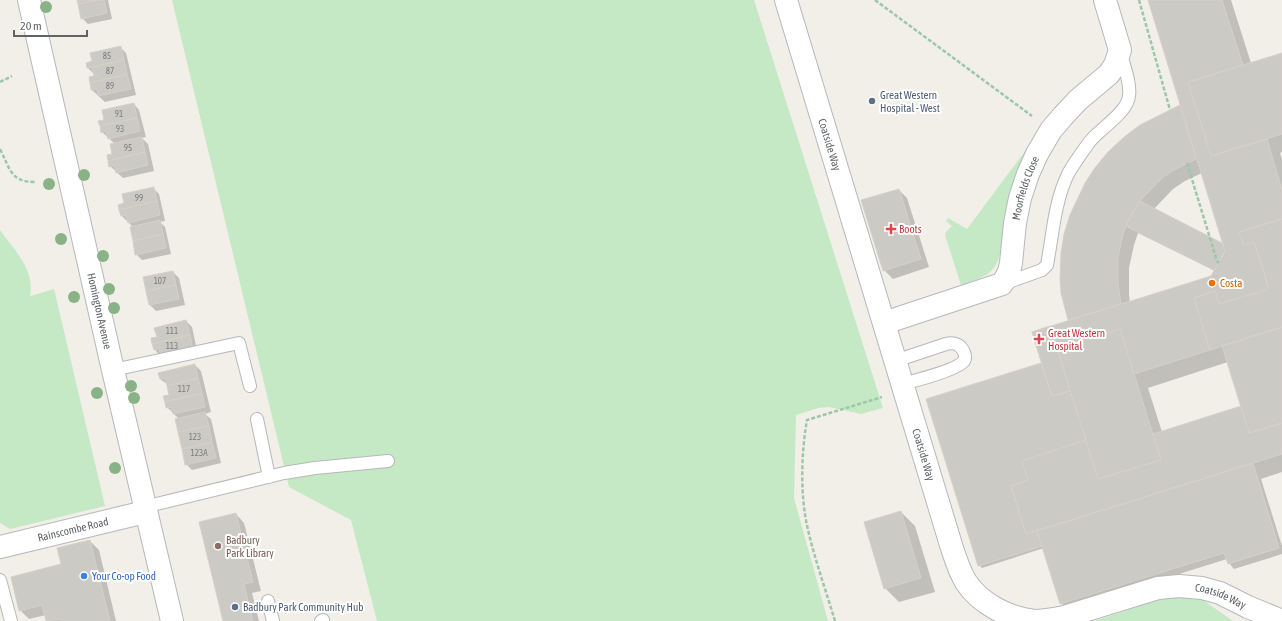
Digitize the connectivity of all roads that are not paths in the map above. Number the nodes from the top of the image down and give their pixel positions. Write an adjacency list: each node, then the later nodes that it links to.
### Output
1 (29, 0): 8 (street, Homington Avenue)
2 (786, 0): 6 (street, Coatside Way)
3 (1105, 0): 4 (street)
4 (1120, 50): 5 (street, Moorfields Close); 5 (lane)
5 (1002, 284): 6 (street)
6 (884, 323): 7 (street, Coatside Way)
7 (895, 360): 10 (street, Coatside Way); 10 (lane)
8 (113, 370): 9 (lane); 14 (street, Homington Avenue)
9 (250, 386)
10 (903, 387): 21 (street, Coatside Way)
11 (257, 419): 13 (lane)
12 (388, 460): 13 (lane)
13 (269, 477): 14 (lane)
14 (145, 509): 15 (street, Rainscombe Road); 19 (street, Homington Avenue)
15 (0, 547)
16 (0, 580): 18 (lane)
17 (268, 601): 20 (lane)
18 (11, 621)
19 (172, 621)
20 (273, 621)
21 (1282, 621)

